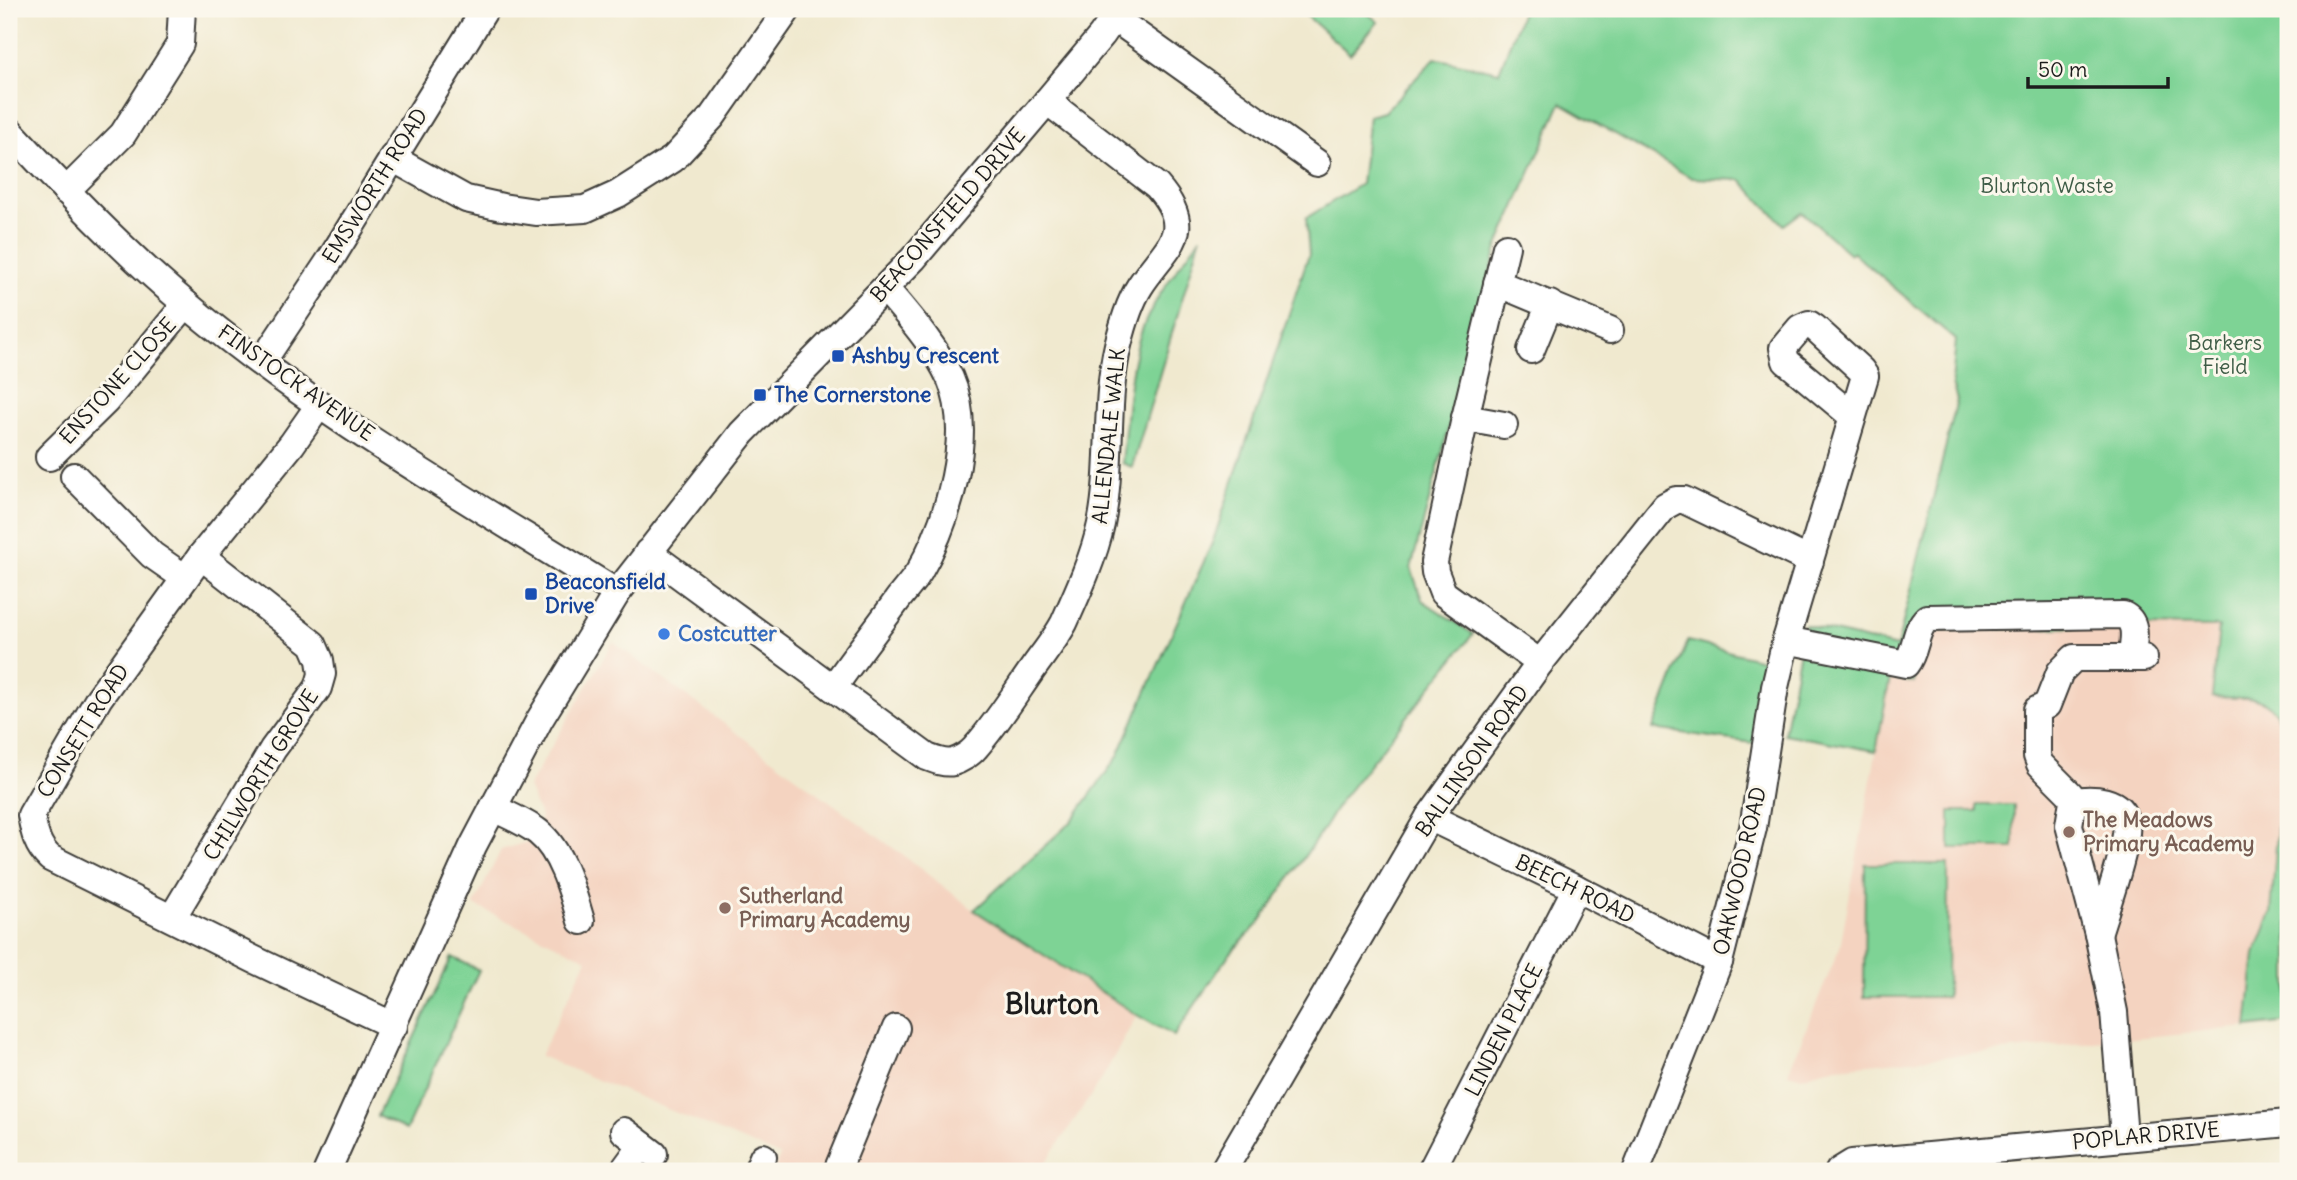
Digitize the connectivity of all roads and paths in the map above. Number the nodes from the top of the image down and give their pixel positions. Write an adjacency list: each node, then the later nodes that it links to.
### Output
1 (182, 9): 9 (street)
2 (485, 9): 7 (street, EMSWORTH ROAD)
3 (788, 9): 7 (street)
4 (1117, 13): 5 (street, BEACONSFIELD DRIVE); 8 (street)
5 (1047, 101): 12 (street, BEACONSFIELD DRIVE); 31 (street, ALLENDALE WALK)
6 (9, 130): 9 (street, FINSTOCK AVENUE)
7 (392, 158): 17 (street, EMSWORTH ROAD)
8 (1317, 163)
9 (66, 191): 13 (street, FINSTOCK AVENUE)
10 (1506, 247): 11 (street)
11 (1497, 283): 14 (street); 20 (street)
12 (885, 288): 24 (street, BEACONSFIELD DRIVE); 31 (street)
13 (186, 304): 17 (street, FINSTOCK AVENUE); 22 (street, ENSTONE CLOSE)
14 (1550, 304): 15 (street); 16 (street)
15 (1610, 330)
16 (1531, 350)
17 (261, 362): 18 (street, FINSTOCK AVENUE)
18 (320, 404): 25 (street, CONSETT ROAD); 28 (street, FINSTOCK AVENUE)
19 (1852, 416): 26 (street, OAKWOOD ROAD)
20 (1465, 418): 21 (street); 30 (street)
21 (1505, 425)
22 (49, 457)
23 (74, 476): 27 (street)
24 (648, 552): 28 (street, BEACONSFIELD DRIVE); 31 (street, ALLENDALE WALK)
25 (201, 556): 27 (street, CONSETT ROAD); 37 (street, CHILWORTH GROVE)
26 (1810, 561): 29 (street, OAKWOOD ROAD); 30 (street, BALLINSON ROAD)
27 (185, 578): 34 (street, CONSETT ROAD)
28 (617, 593): 33 (street, BEACONSFIELD DRIVE)
29 (1786, 640): 32 (street); 40 (street, OAKWOOD ROAD)
30 (1541, 663): 35 (street, BALLINSON ROAD)
31 (833, 688)
32 (2073, 801): 39 (street); 39 (street)
33 (493, 808): 38 (street); 41 (street, BEACONSFIELD DRIVE)
34 (20, 816): 37 (street, CONSETT ROAD)
35 (1429, 817): 36 (street, BEECH ROAD); 49 (street, BALLINSON ROAD)
36 (1576, 888): 40 (street, BEECH ROAD); 50 (street, LINDEN PLACE)
37 (172, 918): 41 (street, CONSETT ROAD)
38 (581, 921)
39 (2098, 934): 44 (street)
40 (1720, 962): 51 (street, OAKWOOD ROAD)
41 (394, 1026): 46 (street, BEACONSFIELD DRIVE)
42 (896, 1028): 48 (street)
43 (2288, 1123): 44 (street, POPLAR DRIVE)
44 (2124, 1137): 52 (street, POPLAR DRIVE)
45 (640, 1143): 47 (street)
46 (327, 1171)
47 (623, 1171)
48 (837, 1171)
49 (1223, 1171)
50 (1432, 1171)
51 (1636, 1171)
52 (1839, 1171)

